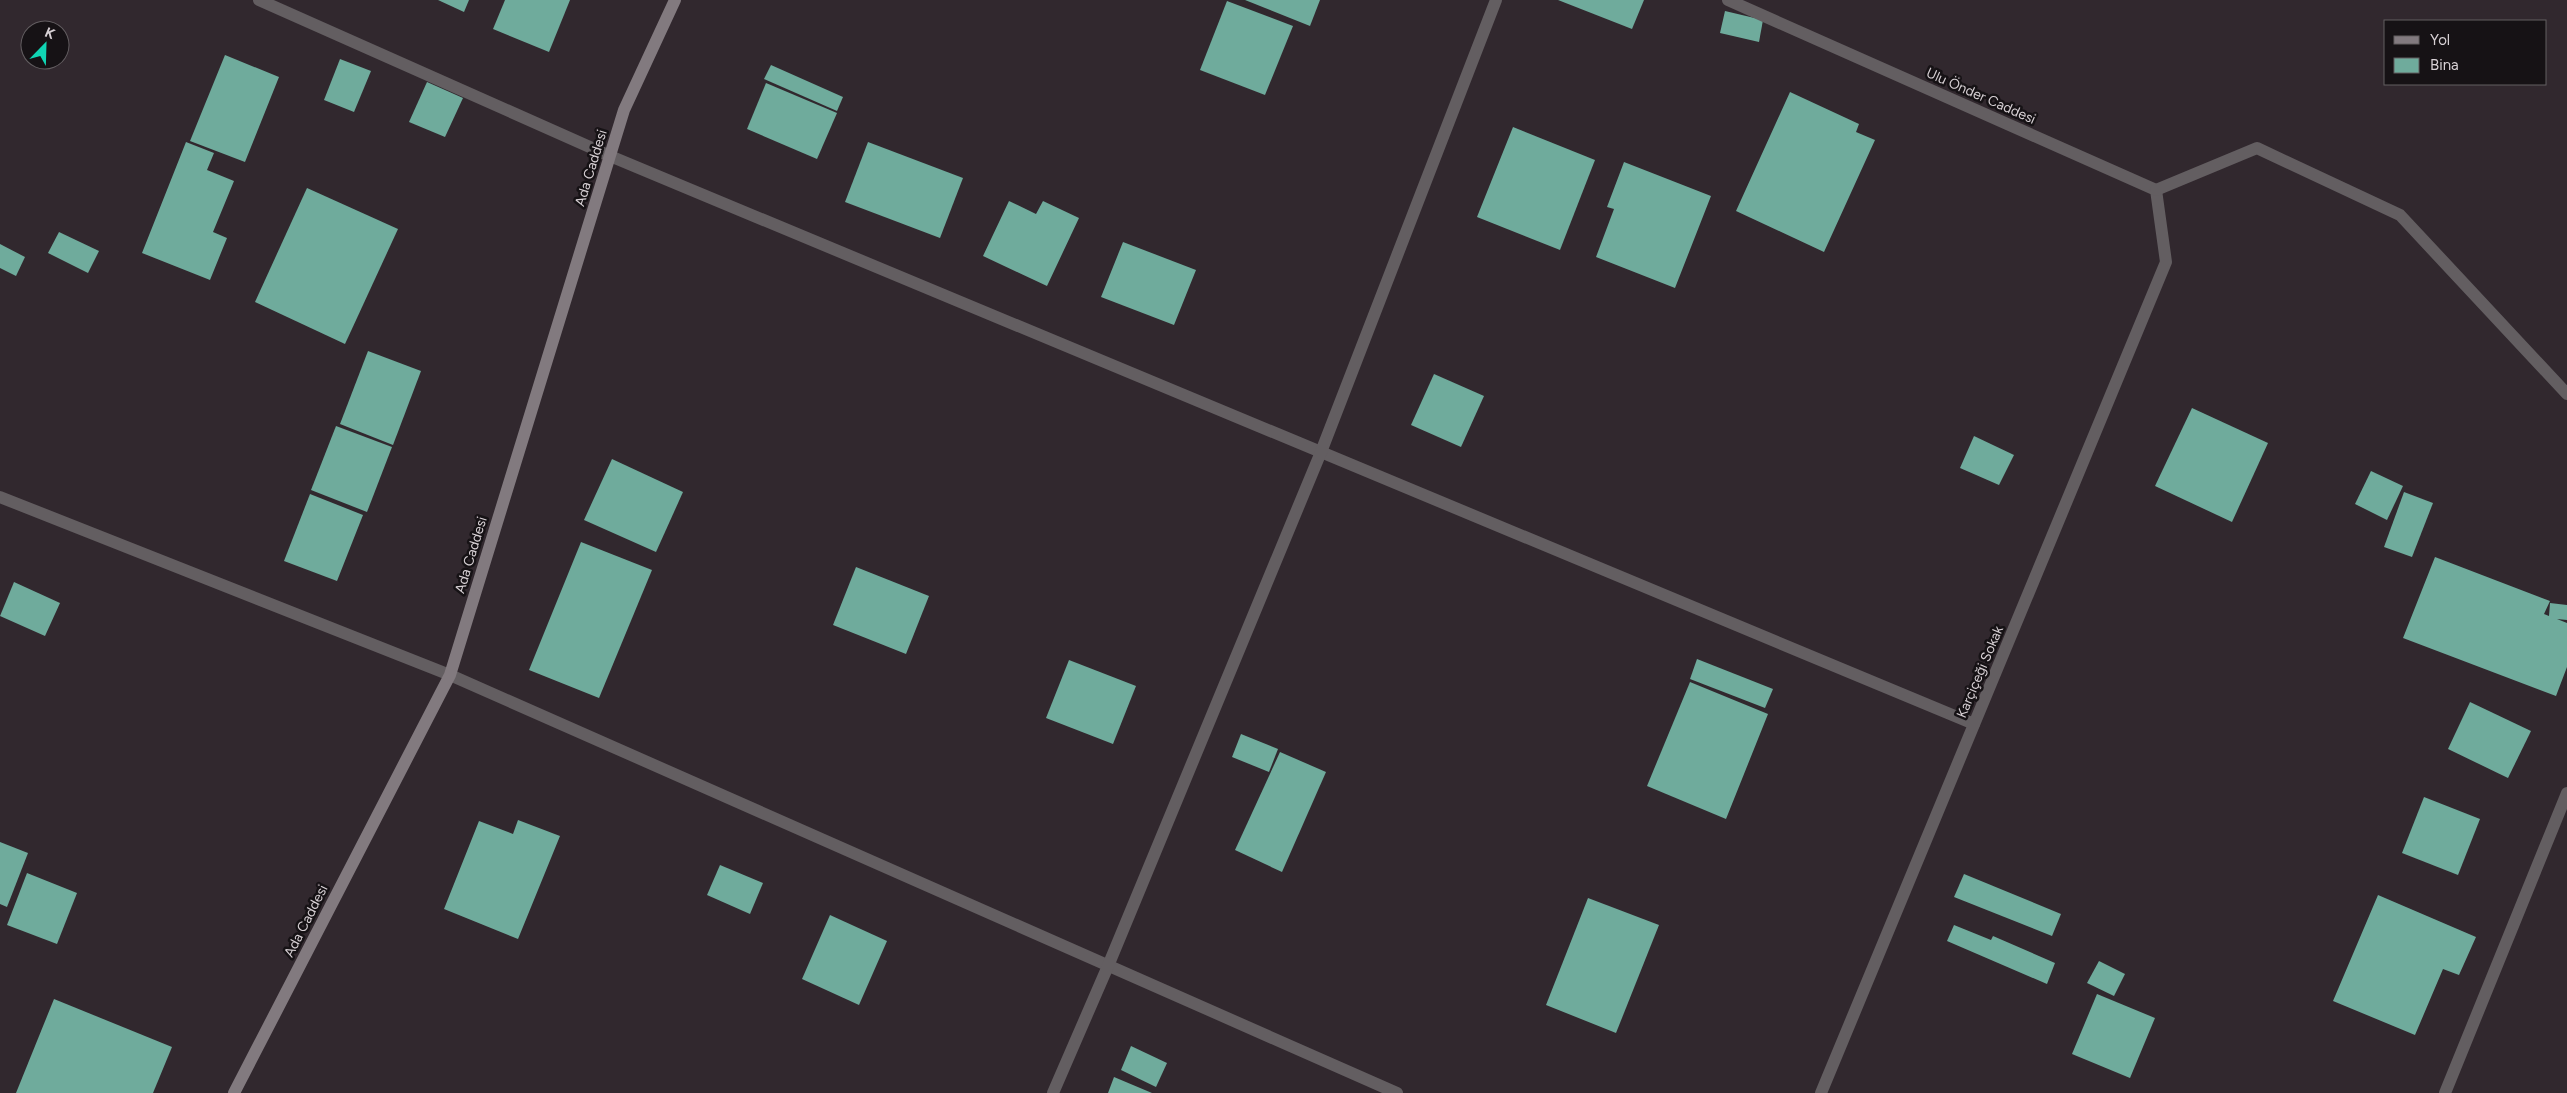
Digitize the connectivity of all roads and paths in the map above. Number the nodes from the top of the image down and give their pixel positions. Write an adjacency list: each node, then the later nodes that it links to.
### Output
1 (259, 0): 5 (street)
2 (675, 0): 5 (main road, Ada Caddesi)
3 (1496, 0): 8 (street)
4 (1728, 0): 6 (street, Ulu Önder Caddesi)
5 (610, 156): 8 (street); 10 (main road, Ada Caddesi)
6 (2156, 190): 7 (street); 11 (street, Karçiçeği Sokak)
7 (2567, 394)
8 (1320, 452): 11 (street); 13 (street)
9 (0, 496): 10 (street)
10 (450, 675): 13 (street); 14 (main road, Ada Caddesi)
11 (1974, 724): 17 (street, Karçiçeği Sokak)
12 (2567, 793): 18 (street)
13 (1108, 966): 15 (street); 16 (street)
14 (234, 1093)
15 (1053, 1093)
16 (1396, 1093)
17 (1821, 1093)
18 (2445, 1093)

